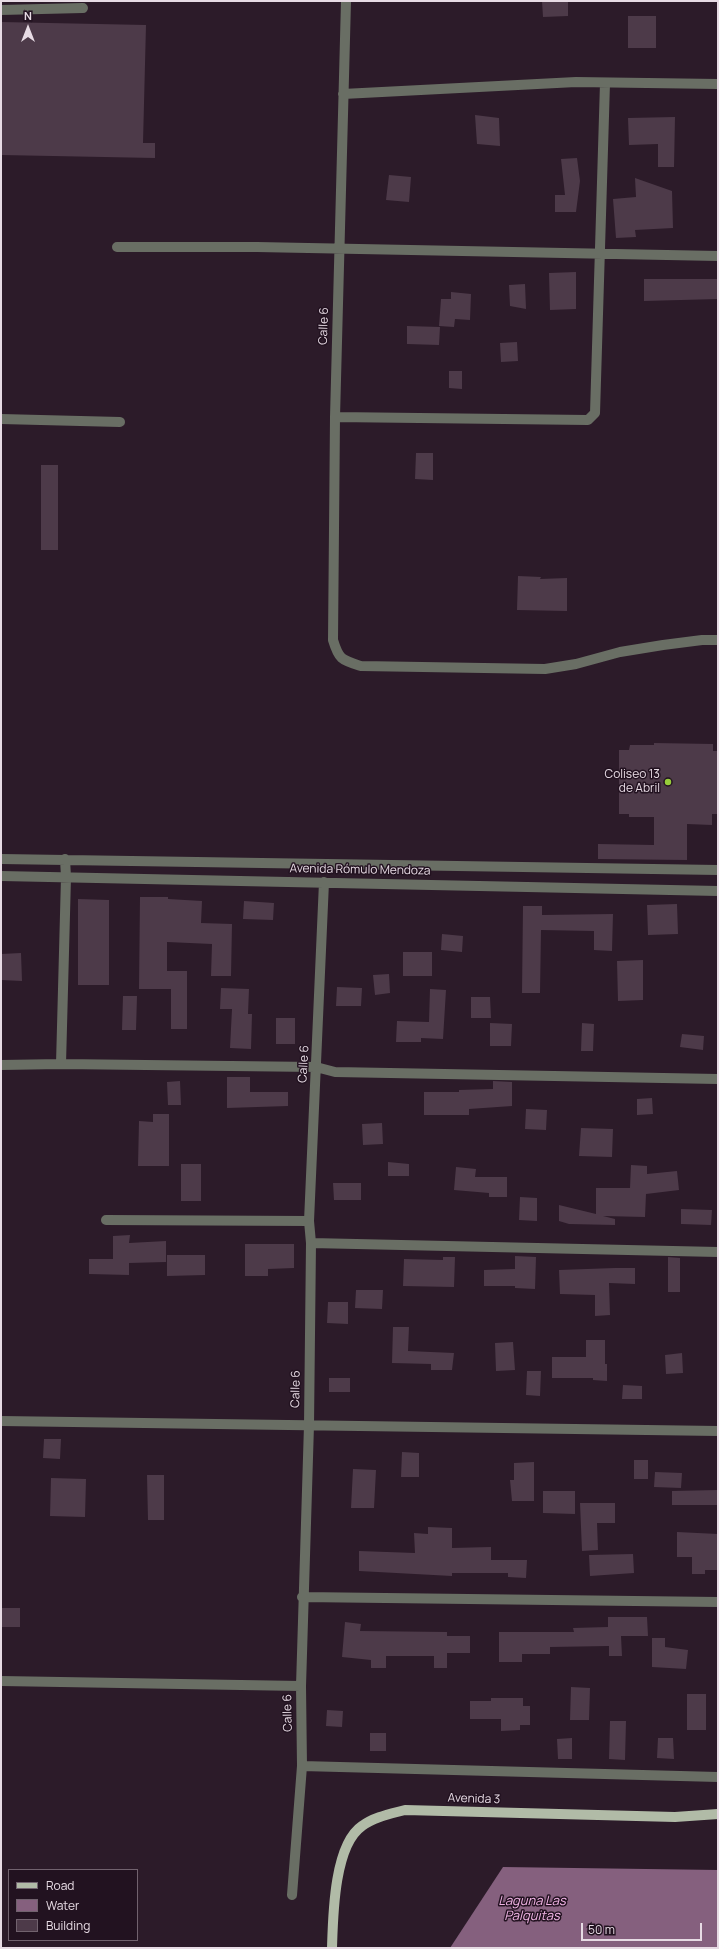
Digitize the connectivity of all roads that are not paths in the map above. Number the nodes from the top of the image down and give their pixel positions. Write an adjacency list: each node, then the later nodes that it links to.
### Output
1 (346, 1): 6 (street, Calle 6)
2 (83, 8): 3 (street)
3 (1, 10)
4 (604, 83): 5 (street); 6 (street); 9 (street)
5 (718, 84)
6 (343, 94): 8 (street, Calle 6)
7 (118, 247): 8 (street)
8 (340, 249): 9 (street); 11 (street, Calle 6)
9 (599, 255): 10 (street); 11 (street)
10 (718, 256)
11 (335, 417): 14 (street, Calle 6)
12 (1, 419): 13 (street)
13 (120, 422)
14 (718, 640)
15 (1, 859): 16 (street, Avenida Rómulo Mendoza)
16 (65, 860): 17 (street, Avenida Rómulo Mendoza); 19 (street)
17 (718, 870)
18 (1, 876): 19 (street, Avenida Rómulo Mendoza)
19 (66, 877): 20 (street, Avenida Rómulo Mendoza); 22 (street)
20 (324, 882): 21 (street, Avenida Rómulo Mendoza); 24 (street, Calle 6)
21 (718, 891)
22 (61, 1064): 23 (street); 24 (street)
23 (1, 1065)
24 (316, 1067): 25 (street); 27 (street, Calle 6)
25 (718, 1079)
26 (106, 1220): 27 (street)
27 (309, 1221): 28 (street, Calle 6)
28 (311, 1243): 29 (street); 31 (street, Calle 6)
29 (718, 1252)
30 (1, 1421): 31 (street)
31 (309, 1425): 32 (street); 33 (street, Calle 6)
32 (718, 1431)
33 (302, 1597): 34 (street); 36 (street, Calle 6)
34 (718, 1602)
35 (1, 1680): 36 (street)
36 (301, 1686): 37 (street, Calle 6)
37 (302, 1766): 38 (street); 40 (street, Calle 6)
38 (718, 1777)
39 (718, 1814): 41 (main road, Avenida 3)
40 (292, 1895)
41 (332, 1948)

